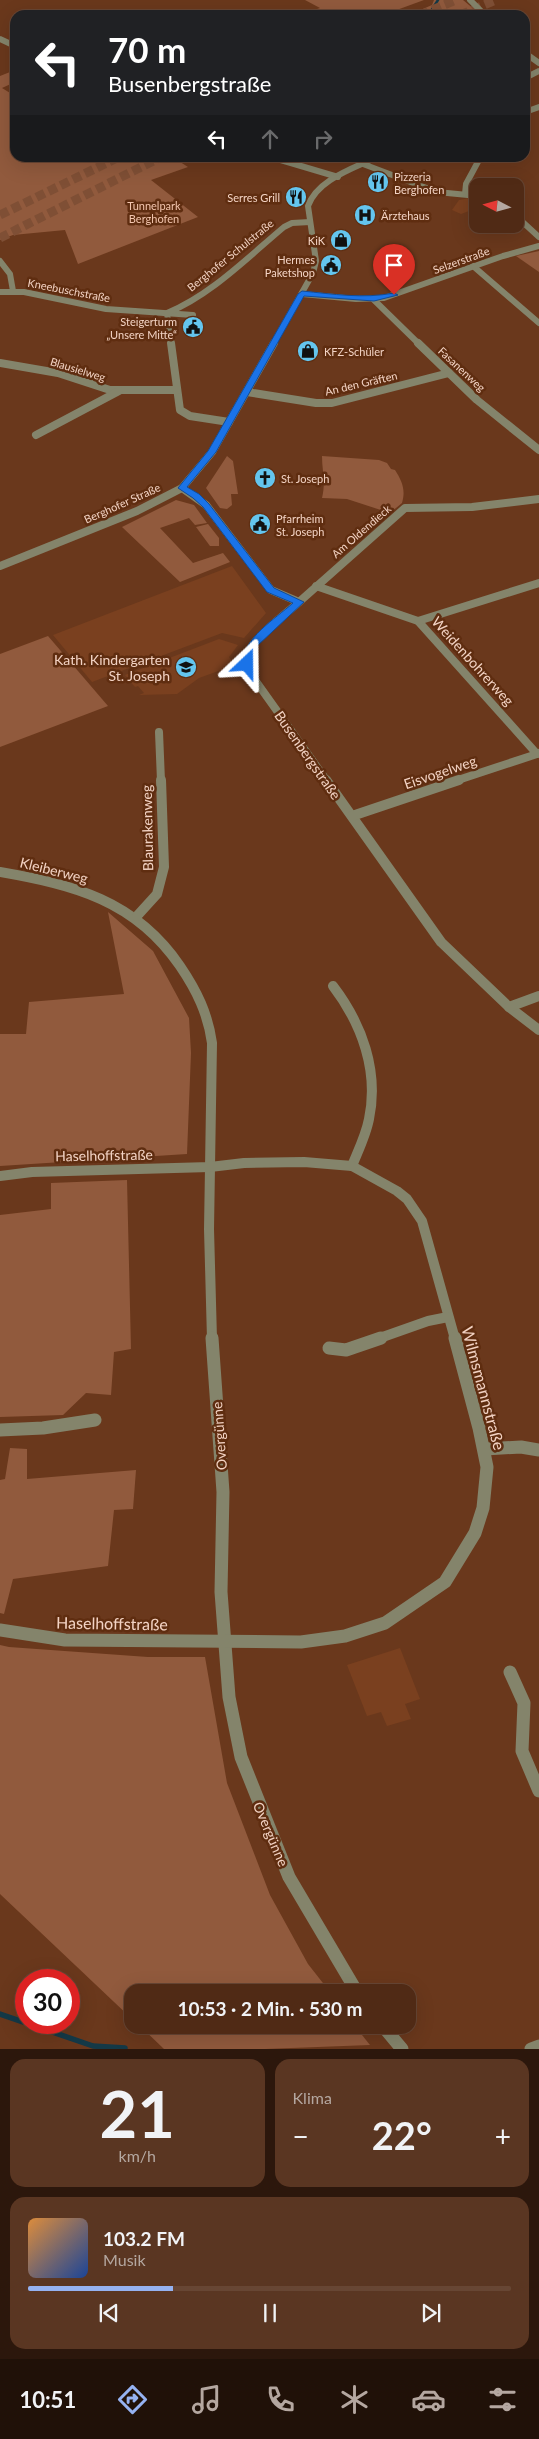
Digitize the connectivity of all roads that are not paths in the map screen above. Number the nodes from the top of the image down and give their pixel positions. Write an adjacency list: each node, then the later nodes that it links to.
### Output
1 (470, 0): 2 (street)
2 (480, 10)
3 (287, 162): 7 (street)
4 (367, 162): 6 (street, Berghofer Straße)
5 (478, 162): 8 (street)
6 (363, 164): 7 (street, Berghofer Straße); 8 (street)
7 (338, 177): 10 (street, Berghofer Straße)
8 (465, 194): 9 (street)
9 (469, 195)
10 (310, 222): 18 (street, Berghofer Straße); 20 (street, Berghofer Schulstraße)
11 (524, 223): 12 (street)
12 (539, 237)
13 (539, 246): 15 (street, Selzerstraße)
14 (0, 261): 16 (street)
15 (473, 266): 19 (street, Selzerstraße); 22 (street)
16 (12, 291): 17 (street, Kneebuschstraße); 20 (street, Kneebuschstraße)
17 (0, 292)
18 (302, 294): 19 (street, Selzerstraße); 27 (street, Berghofer Straße)
19 (374, 299): 24 (street, Fasanenweg)
20 (167, 313): 21 (street, Kneebuschstraße); 25 (street)
21 (193, 315)
22 (539, 323)
23 (0, 363): 26 (street, Blausielweg)
24 (449, 373): 27 (street, An den Gräften); 30 (street, Fasanenweg)
25 (177, 390): 26 (street, Blausielweg); 28 (street)
26 (119, 391): 29 (street, Blausielweg)
27 (247, 392): 28 (street, Berghofer Straße)
28 (229, 422): 31 (street, Berghofer Straße)
29 (36, 435)
30 (539, 450)
31 (182, 488): 33 (street, Berghofer Straße); 36 (street)
32 (539, 499): 35 (street, Am Oldendieck)
33 (0, 566)
34 (539, 583): 37 (street)
35 (316, 586): 36 (street, Am Oldendieck); 37 (street, Weidenbohrerweg)
36 (299, 602): 40 (street, Busenbergstraße)
37 (418, 621): 39 (street, Weidenbohrerweg)
38 (159, 732): 43 (street, Blaurakenweg)
39 (538, 753): 40 (street, Eisvogelweg)
40 (352, 816): 46 (street, Busenbergstraße)
41 (0, 872): 42 (street, Kleiberweg)
42 (100, 897): 43 (street, Overgünne)
43 (137, 916): 49 (street, Overgünne)
44 (333, 986): 48 (street)
45 (539, 996): 46 (street)
46 (509, 1007): 47 (street, Busenbergstraße)
47 (539, 1030)
48 (352, 1166): 49 (street, Wilmsmannstraße); 51 (street, Wilmsmannstraße)
49 (210, 1167): 50 (street, Haselhoffstraße); 58 (street, Overgünne)
50 (0, 1176)
51 (448, 1317): 52 (street, Wilmsmannstraße); 55 (street, Wilmsmannstraße)
52 (329, 1348)
53 (95, 1420): 54 (street)
54 (0, 1430)
55 (485, 1449): 56 (street); 58 (street, Wilmsmannstraße)
56 (539, 1450)
57 (0, 1630): 58 (street, Haselhoffstraße)
58 (225, 1640): 61 (street, Overgünne)
59 (510, 1672): 60 (street)
60 (539, 1791)
61 (352, 1984)
62 (390, 2034): 64 (street)
63 (539, 2046): 65 (street)
64 (402, 2049)
65 (531, 2049)

